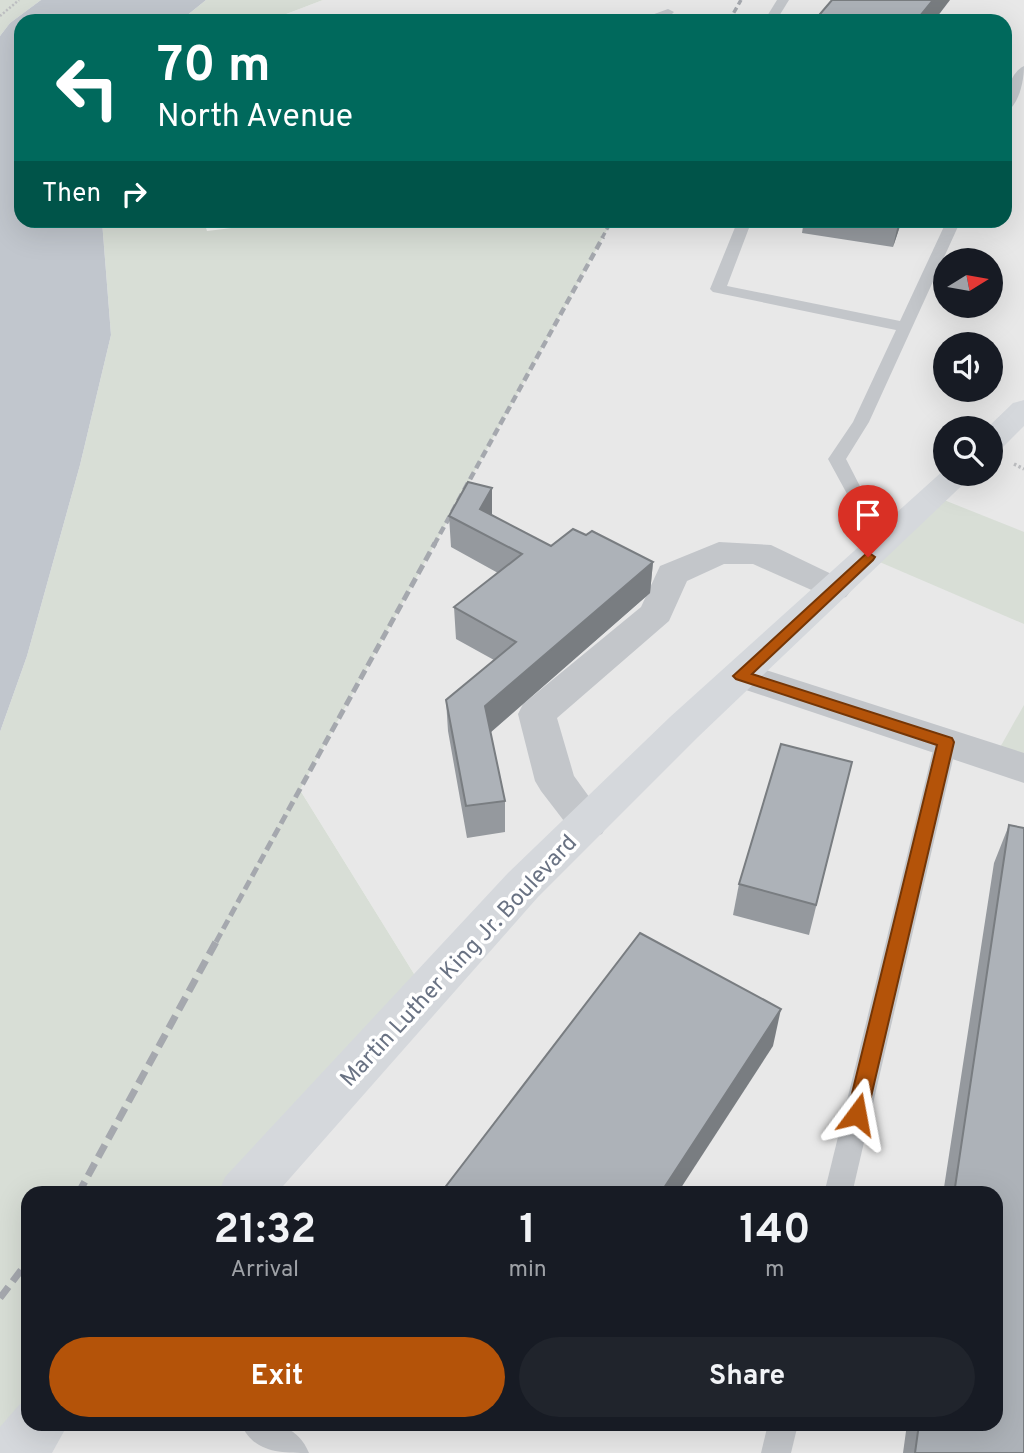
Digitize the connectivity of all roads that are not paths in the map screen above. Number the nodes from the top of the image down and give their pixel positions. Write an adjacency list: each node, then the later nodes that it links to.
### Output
1 (1024, 70): 2 (lane)
2 (1012, 94)
3 (743, 228): 5 (lane)
4 (950, 228): 5 (lane)
5 (906, 327): 9 (lane)
6 (1024, 409): 7 (main road)
7 (1003, 429)
8 (945, 486): 9 (main road, Martin Luther King Jr. Boulevard)
9 (905, 523): 10 (main road, Martin Luther King Jr. Boulevard)
10 (834, 589): 11 (main road, Martin Luther King Jr. Boulevard); 14 (street)
11 (741, 676): 12 (street); 14 (main road, Martin Luther King Jr. Boulevard)
12 (946, 742): 13 (street); 16 (lane)
13 (1024, 768)
14 (588, 824): 15 (main road, Martin Luther King Jr. Boulevard)
15 (250, 1186)
16 (840, 1186)
17 (34, 1431): 20 (main road)
18 (265, 1431): 21 (lane)
19 (781, 1431): 22 (lane)
20 (15, 1453)
21 (294, 1453)
22 (776, 1453)

